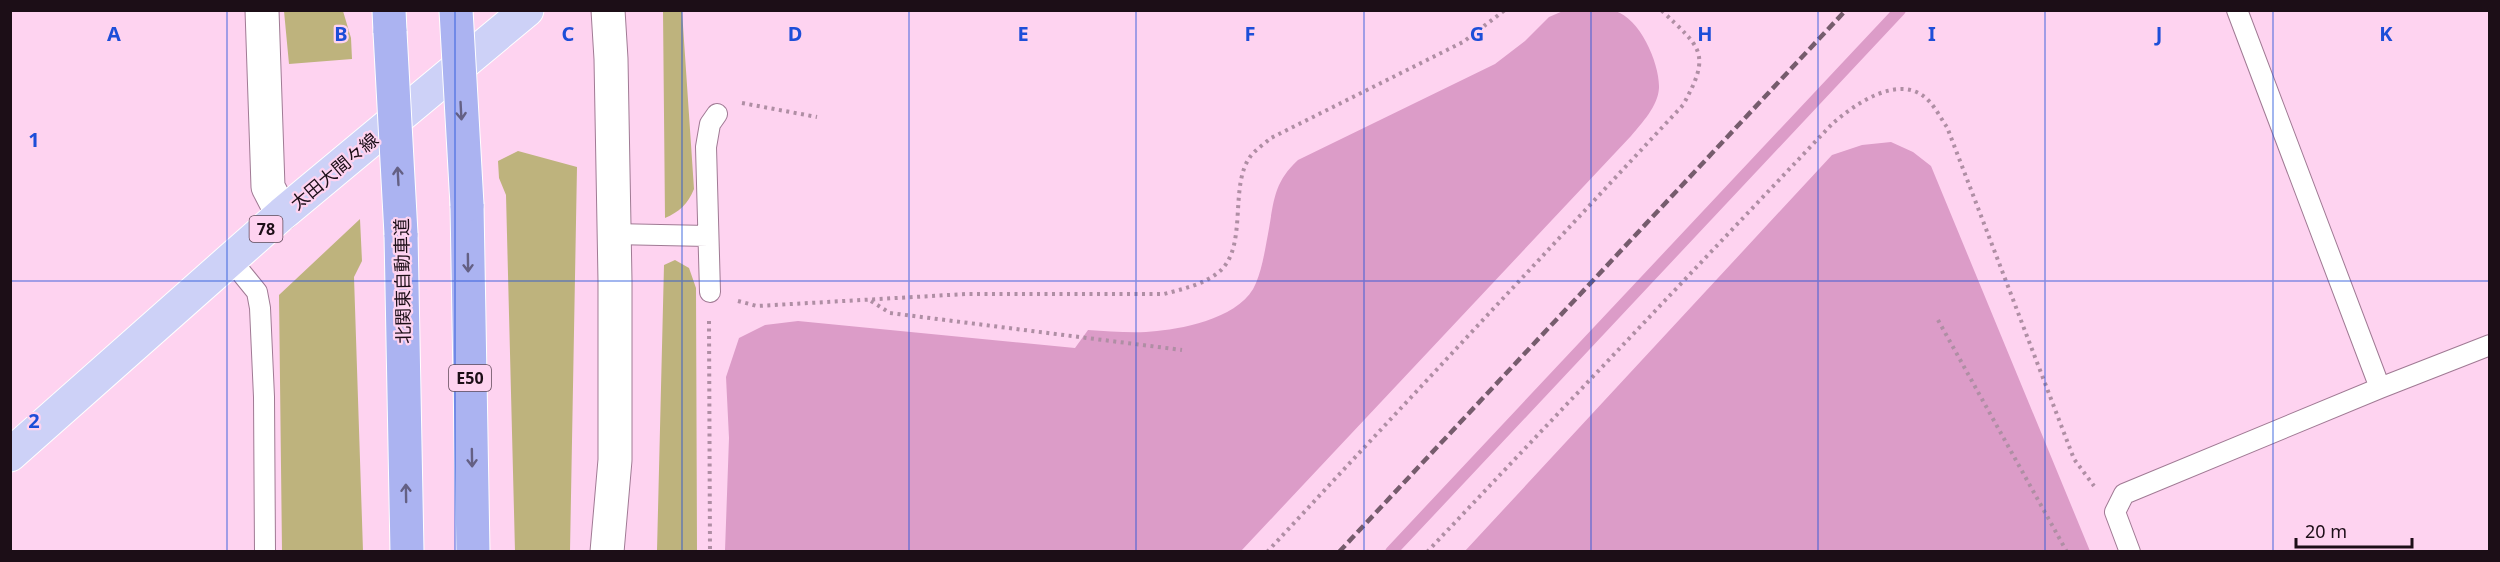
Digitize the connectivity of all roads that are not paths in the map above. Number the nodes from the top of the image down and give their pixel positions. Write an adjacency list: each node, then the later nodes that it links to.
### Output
1 (262, 10): 8 (street)
2 (456, 10): 18 (highway, E50, one-way to 18, bridge)
3 (527, 10): 8 (main road, 太田大間々線 / 78)
4 (608, 10): 9 (street)
5 (2237, 10): 14 (lane)
6 (390, 21): 17 (highway, 北関東自動車道, one-way to 6, bridge)
7 (717, 114): 10 (lane)
8 (282, 214): 11 (main road, 太田大間々線 / 78)
9 (613, 234): 10 (lane); 19 (street)
10 (708, 236): 12 (lane)
11 (231, 261): 15 (main road, 太田大間々線 / 78); 16 (lane)
12 (710, 292)
13 (2490, 345): 14 (lane)
14 (2380, 388): 20 (lane)
15 (10, 454)
16 (265, 552)
17 (407, 552)
18 (473, 552)
19 (607, 552)
20 (2130, 552)

